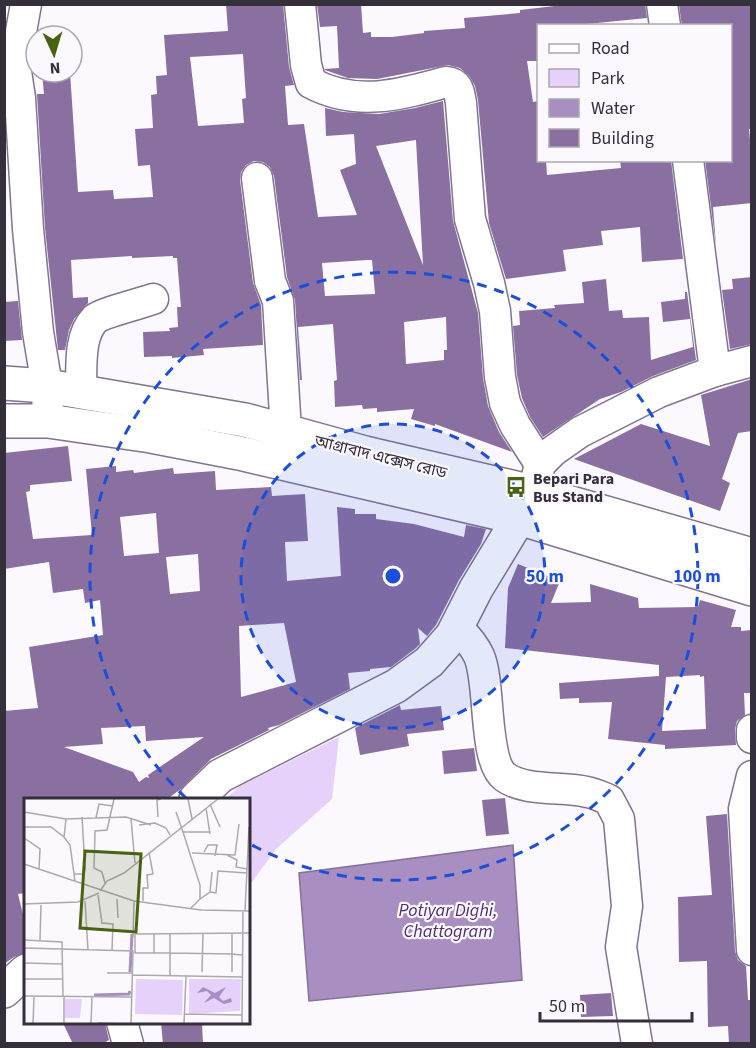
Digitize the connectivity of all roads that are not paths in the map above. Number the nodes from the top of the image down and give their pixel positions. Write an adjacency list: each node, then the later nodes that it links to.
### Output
1 (26, 4): 11 (street)
2 (300, 4): 16 (street)
3 (662, 4): 4 (street)
4 (664, 24)
5 (688, 162): 9 (street)
6 (257, 178): 15 (street)
7 (153, 299): 12 (street)
8 (752, 361): 9 (street)
9 (715, 371): 16 (street)
10 (4, 383): 11 (main road, আগ্রাবাদ এক্সেস রোড)
11 (47, 386): 12 (main road, আগ্রাবাদ এক্সেস রোড); 14 (street)
12 (81, 391): 15 (main road, আগ্রাবাদ এক্সেস রোড)
13 (4, 421): 14 (main road, আগ্রাবাদ এক্সেস রোড)
14 (48, 421): 16 (main road, আগ্রাবাদ এক্সেস রোড)
15 (286, 431): 16 (main road, আগ্রাবাদ এক্সেস রোড)
16 (531, 492): 17 (main road, আগ্রাবাদ এক্সেস রোড); 18 (main road, আগ্রাবাদ এক্সেস রোড); 19 (main road)
17 (752, 555)
18 (752, 589)
19 (457, 627): 23 (main road); 29 (street)
20 (752, 730): 21 (street)
21 (752, 738)
22 (752, 776): 24 (street)
23 (197, 798)
24 (752, 950)
25 (24, 973): 26 (main road)
26 (4, 991)
27 (122, 1024): 28 (street)
28 (128, 1044)
29 (637, 1044)

